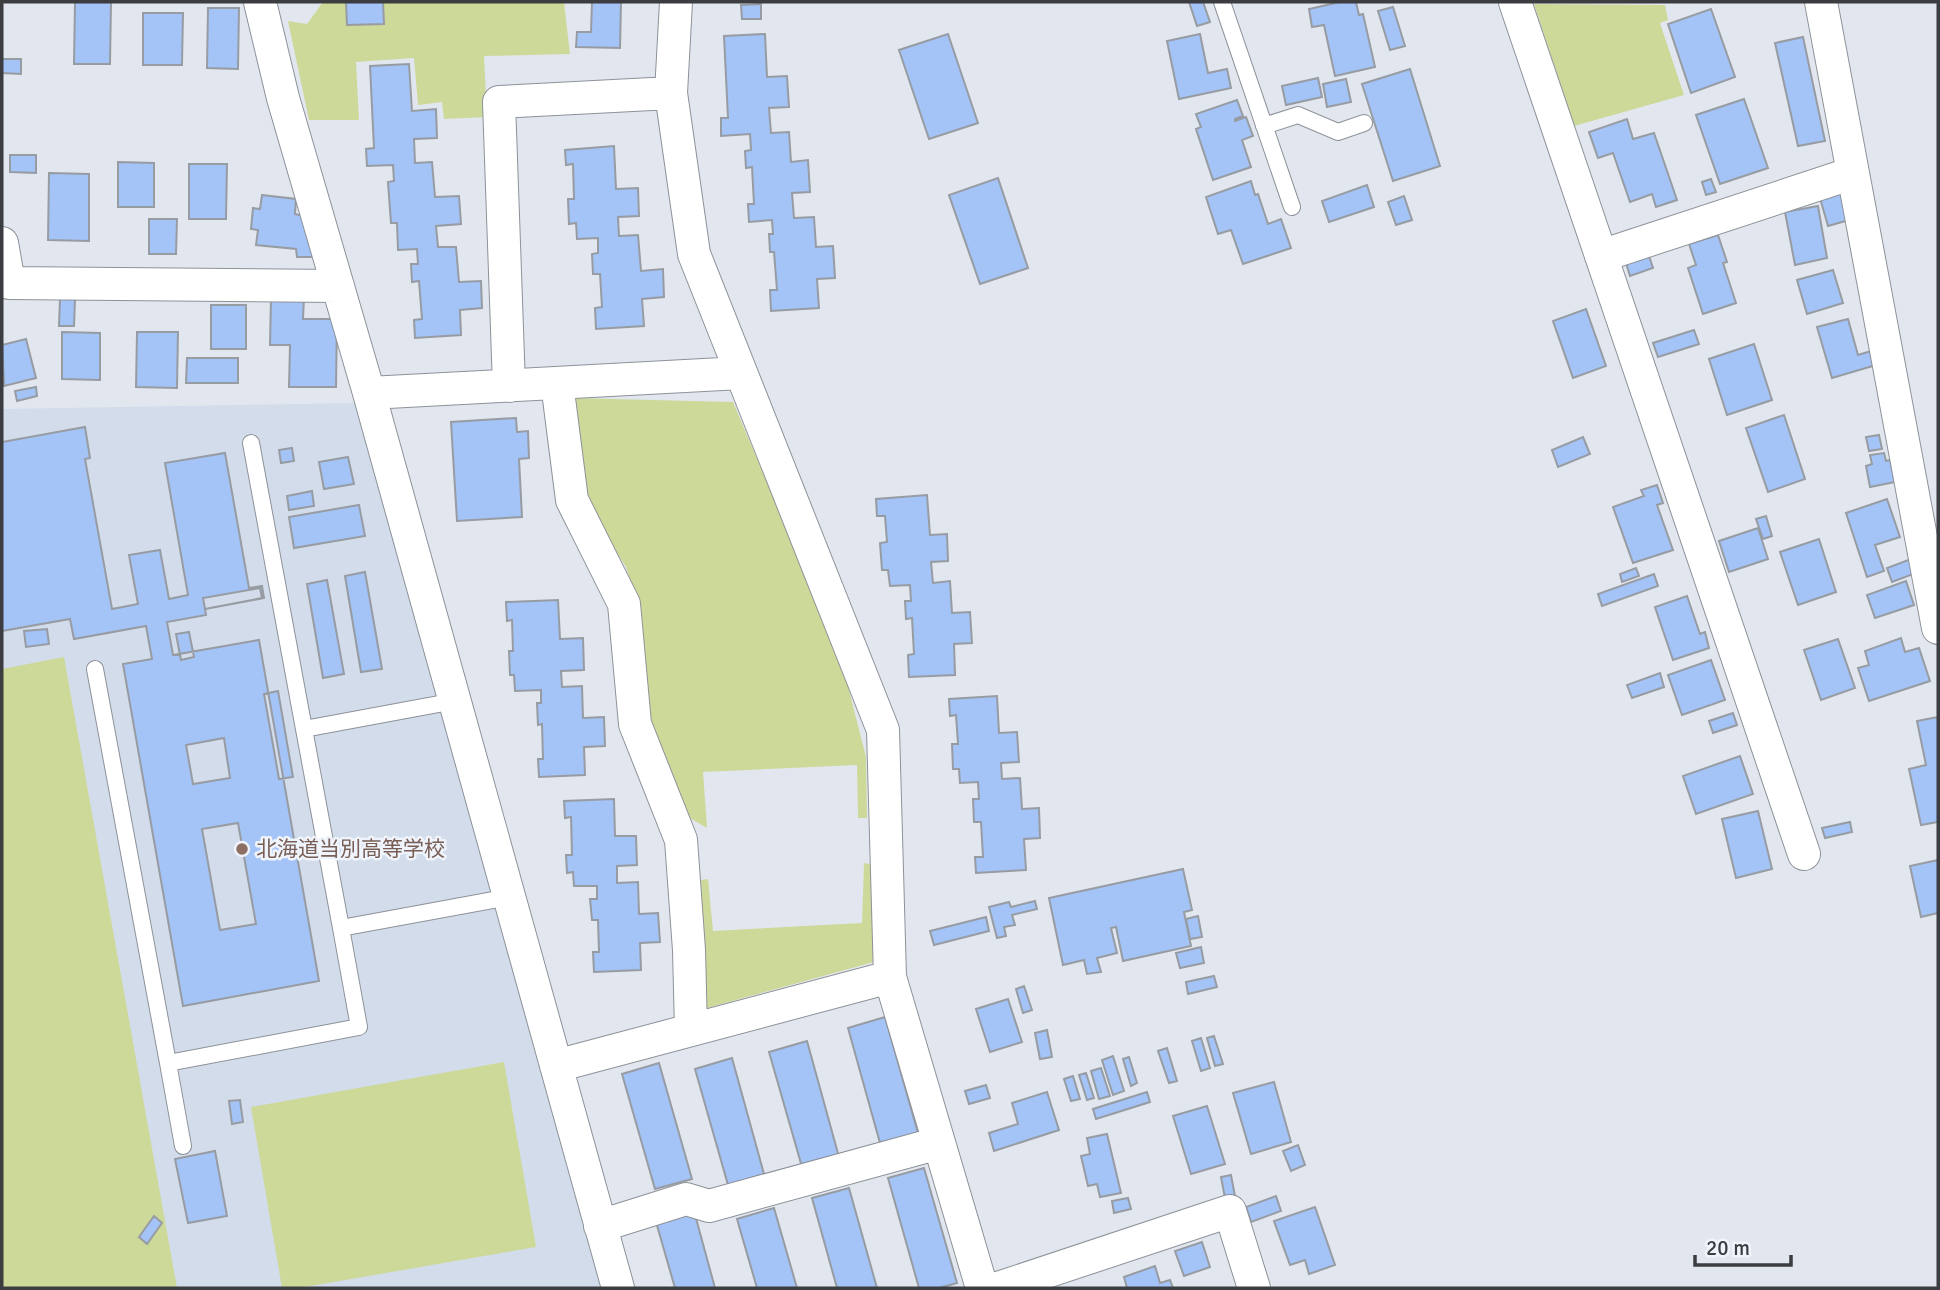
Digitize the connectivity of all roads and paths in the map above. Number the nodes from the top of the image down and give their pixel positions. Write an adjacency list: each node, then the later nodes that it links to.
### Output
1 (260, 2): 13 (street)
2 (676, 2): 6 (street)
3 (1222, 2): 8 (lane)
4 (1516, 2): 12 (street)
5 (1821, 2): 9 (street)
6 (671, 93): 14 (street); 16 (street)
7 (1364, 123): 8 (lane)
8 (1264, 126): 10 (lane)
9 (1853, 173): 12 (street); 19 (street)
10 (1292, 208)
11 (2, 243): 13 (street)
12 (1601, 256): 23 (street)
13 (338, 286): 17 (street)
14 (741, 373): 15 (street); 26 (street)
15 (557, 383): 16 (street); 27 (street)
16 (509, 386): 17 (street)
17 (369, 393): 21 (street)
18 (251, 443): 22 (lane)
19 (1938, 628)
20 (95, 669): 28 (lane)
21 (455, 701): 22 (lane); 24 (street)
22 (304, 729): 25 (lane)
23 (1804, 854)
24 (509, 897): 25 (lane); 29 (street)
25 (341, 928): 28 (lane)
26 (890, 977): 27 (street); 30 (street)
27 (691, 1030): 29 (street)
28 (168, 1063): 31 (lane)
29 (556, 1066): 32 (street)
30 (939, 1143): 32 (street); 34 (street)
31 (183, 1146)
32 (600, 1226): 33 (street)
33 (618, 1288)
34 (982, 1288)
35 (998, 1288): 36 (street)
36 (1254, 1288)

